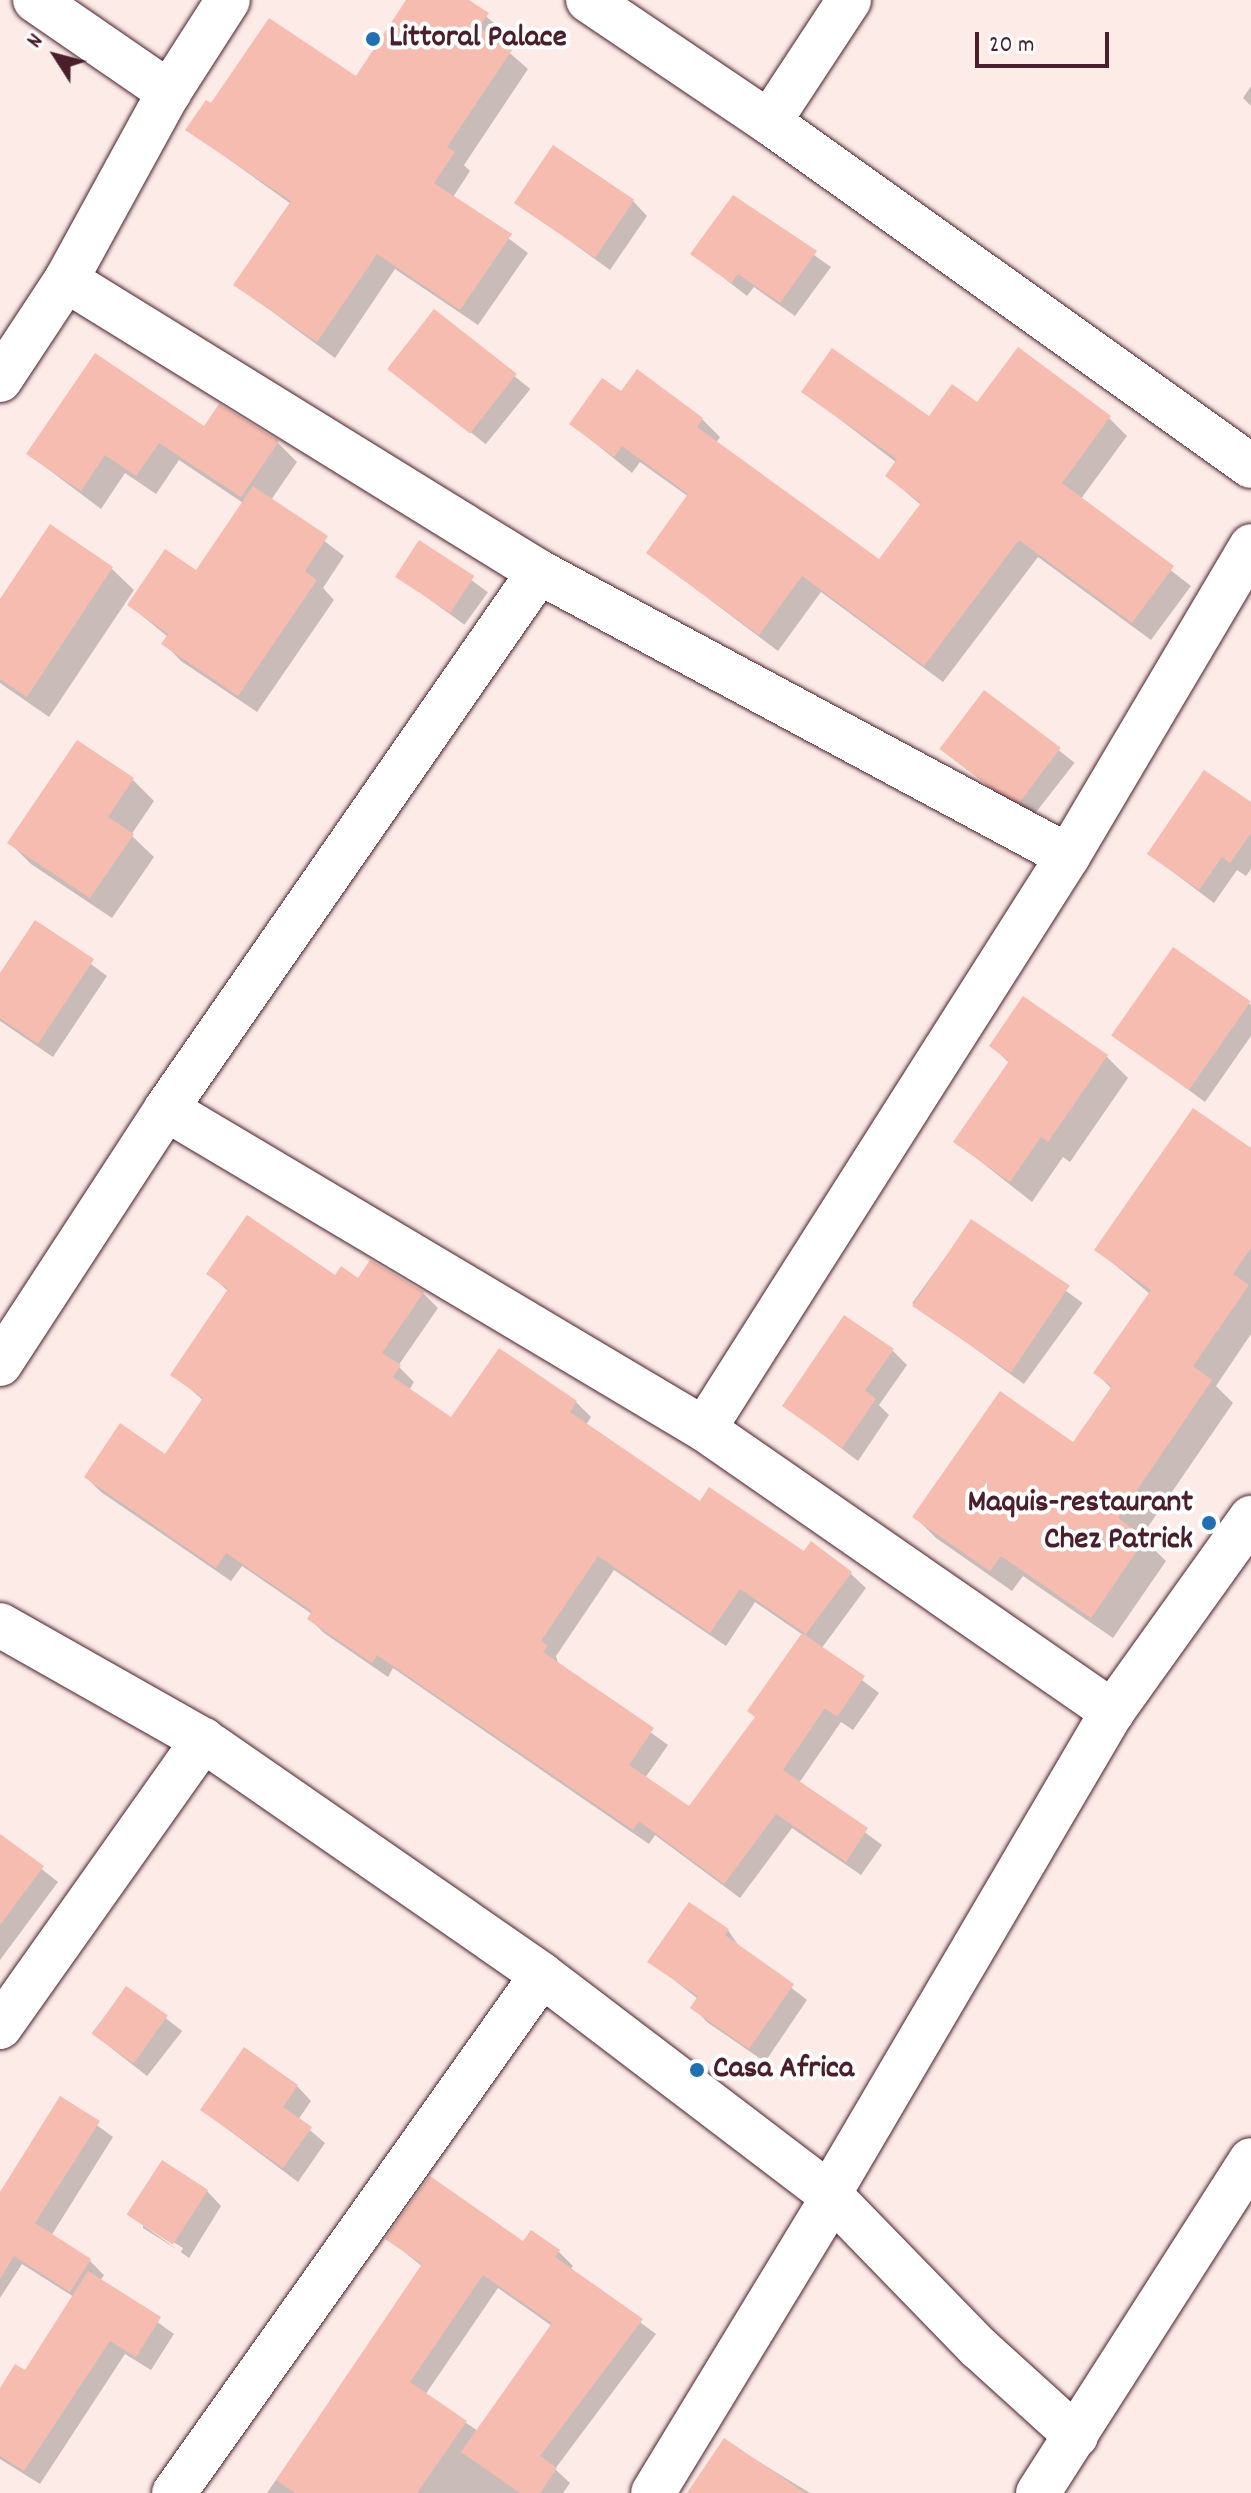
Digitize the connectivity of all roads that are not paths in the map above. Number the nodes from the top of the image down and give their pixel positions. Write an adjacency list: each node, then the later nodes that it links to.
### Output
1 (35, 0): 5 (street)
2 (228, 0): 5 (street)
3 (588, 0): 6 (street)
4 (849, 0): 6 (street)
5 (169, 92): 7 (street)
6 (769, 122): 9 (street)
7 (66, 280): 8 (street); 11 (street)
8 (0, 380)
9 (1251, 466)
10 (1251, 546): 12 (street)
11 (539, 572): 12 (street); 13 (street)
12 (1068, 856): 15 (street)
13 (166, 1109): 14 (street); 15 (street)
14 (3, 1348)
15 (704, 1429): 18 (street)
16 (1251, 1518): 18 (street)
17 (0, 1625): 19 (street)
18 (1112, 1712): 23 (street)
19 (203, 1740): 20 (street); 21 (street)
20 (542, 1975): 23 (street); 25 (street)
21 (0, 2027)
22 (1251, 2160): 24 (street)
23 (830, 2197): 24 (street); 26 (street)
24 (1076, 2436): 27 (street)
25 (174, 2493)
26 (653, 2493)
27 (1038, 2493)

